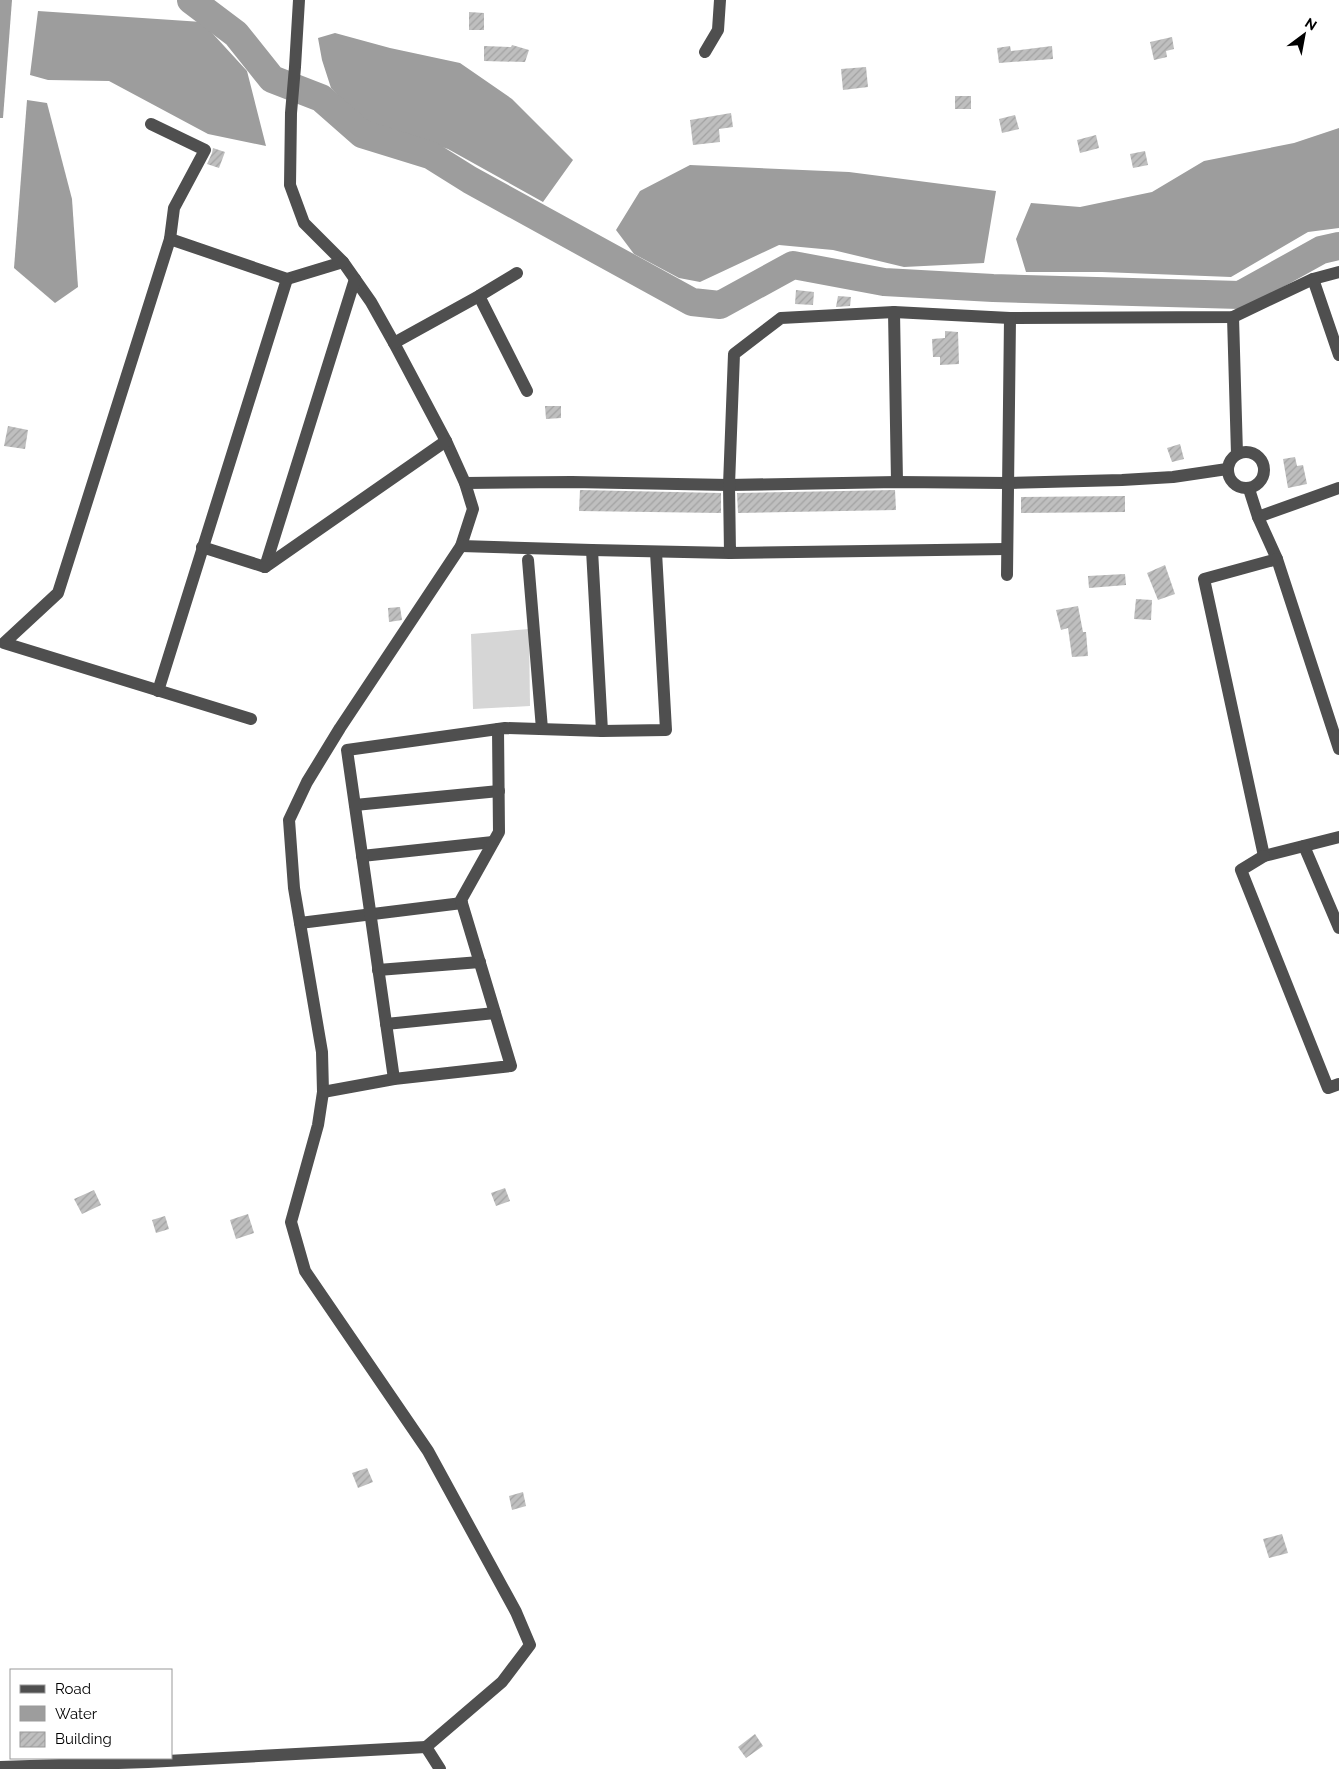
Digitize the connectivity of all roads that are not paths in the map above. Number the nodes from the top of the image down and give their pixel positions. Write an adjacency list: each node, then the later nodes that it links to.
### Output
1 (299, 0): 6 (street)
2 (720, 0): 3 (street)
3 (705, 52)
4 (151, 124): 5 (street)
5 (170, 240): 9 (street); 39 (street)
6 (343, 262): 9 (street); 10 (street)
7 (1339, 272): 11 (street)
8 (517, 273): 12 (street)
9 (287, 278): 30 (street)
10 (355, 279): 16 (street); 37 (street)
11 (1314, 279): 14 (street); 17 (street)
12 (479, 296): 16 (street); 18 (street)
13 (894, 312): 15 (street); 22 (street); 25 (street)
14 (1232, 317): 15 (street); 20 (street)
15 (1010, 318): 24 (street)
16 (394, 343): 19 (street)
17 (1339, 355)
18 (527, 391)
19 (446, 441): 23 (street); 37 (street)
20 (1237, 454): 21 (street); 27 (street)
21 (1227, 469): 24 (street); 27 (street)
22 (897, 482): 24 (street); 25 (street)
23 (465, 483): 25 (street); 29 (street)
24 (1008, 483): 31 (street)
25 (729, 485): 34 (street)
26 (1339, 488): 28 (street)
27 (1249, 489): 28 (street)
28 (1258, 517): 35 (street)
29 (461, 546): 32 (street); 55 (street)
30 (202, 547): 37 (street); 40 (street)
31 (1006, 549): 34 (street); 38 (street)
32 (592, 550): 33 (street); 44 (street)
33 (656, 552): 34 (street); 44 (street)
34 (730, 553)
35 (1277, 559): 45 (street); 52 (street)
36 (528, 560): 43 (street)
37 (264, 567)
38 (1007, 575)
39 (2, 644): 40 (street)
40 (158, 690): 41 (street)
41 (251, 719)
42 (498, 729): 43 (street); 46 (street); 47 (street)
43 (542, 729): 44 (street)
44 (602, 731)
45 (1339, 750)
46 (499, 790): 47 (street); 49 (street)
47 (355, 805): 51 (street)
48 (1339, 838): 50 (street)
49 (493, 842): 51 (street); 53 (street)
50 (1304, 846): 52 (street); 56 (street)
51 (362, 856): 54 (street)
52 (1264, 856): 62 (street)
53 (462, 903): 54 (street); 57 (street)
54 (370, 914): 55 (street); 58 (street)
55 (300, 923): 63 (street)
56 (1339, 928)
57 (480, 962): 58 (street); 59 (street)
58 (378, 970): 60 (street)
59 (495, 1013): 60 (street); 61 (street)
60 (386, 1024): 61 (street)
61 (394, 1079): 63 (street)
62 (1339, 1084)
63 (323, 1092): 64 (street)
64 (426, 1747): 65 (street); 67 (street)
65 (148, 1765): 66 (street)
66 (0, 1767)
67 (440, 1769)

